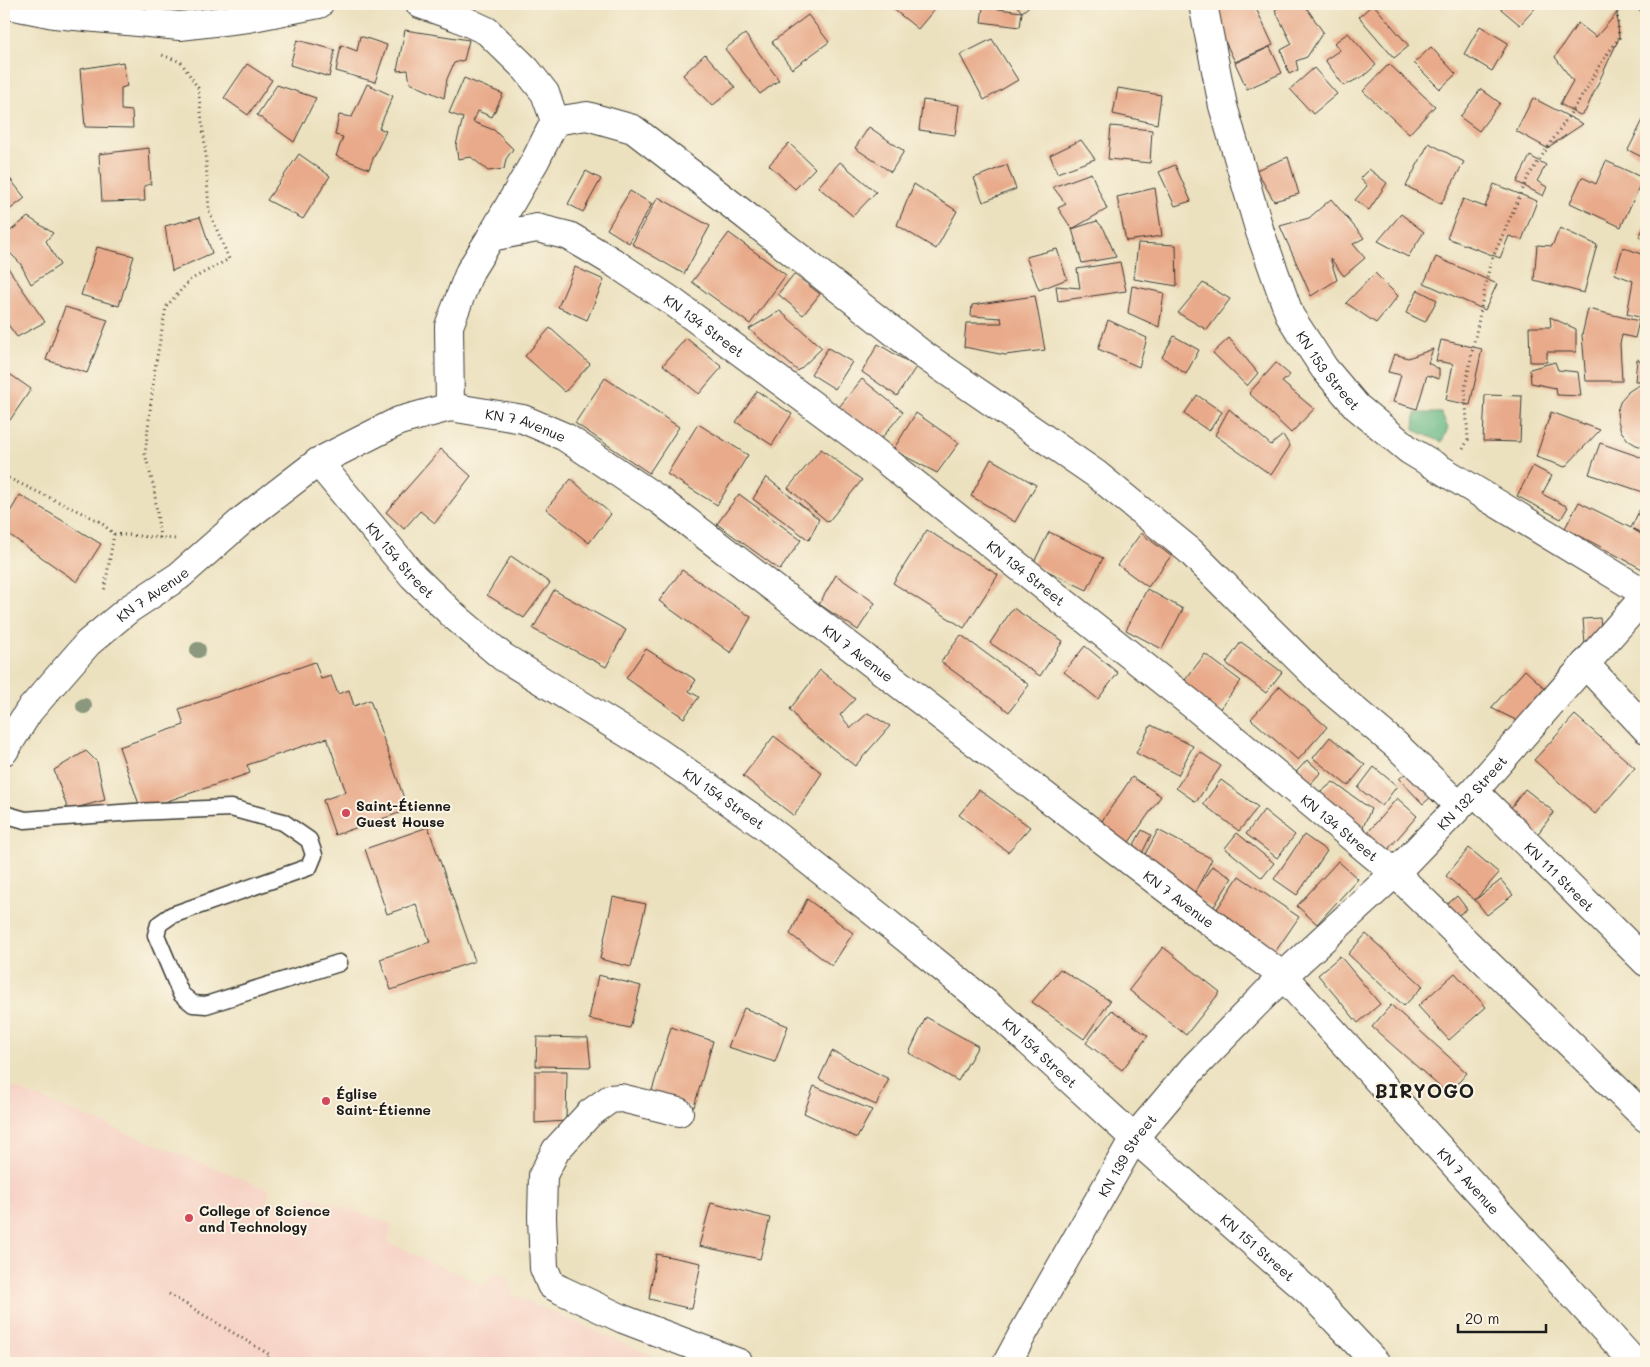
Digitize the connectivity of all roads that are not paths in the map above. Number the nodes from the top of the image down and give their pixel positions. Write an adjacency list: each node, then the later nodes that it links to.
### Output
1 (4, 4): 2 (street)
2 (319, 4)
3 (420, 4): 5 (street)
4 (1204, 4): 9 (street, KN 153 Street)
5 (555, 121): 6 (street); 13 (street, KN 111 Street)
6 (491, 237): 7 (street); 15 (street, KN 134 Street)
7 (450, 407): 8 (street, KN 7 Avenue); 18 (street, KN 7 Avenue)
8 (318, 462): 12 (street, KN 7 Avenue); 21 (street, KN 154 Street)
9 (1646, 595): 10 (street, KN 132 Street)
10 (1585, 664): 11 (street); 13 (street, KN 132 Street)
11 (1646, 729)
12 (4, 751)
13 (1467, 799): 15 (street, KN 132 Street); 16 (street, KN 111 Street)
14 (4, 814): 17 (lane)
15 (1395, 873): 18 (street, KN 132 Street); 20 (street, KN 134 Street)
16 (1646, 962)
17 (339, 963)
18 (1283, 976): 21 (street, KN 139 Street); 25 (street, KN 7 Avenue)
19 (679, 1112): 22 (street)
20 (1646, 1118)
21 (1134, 1138): 23 (street, KN 139 Street); 24 (street, KN 151 Street)
22 (739, 1363)
23 (1007, 1363)
24 (1376, 1363)
25 (1634, 1363)

